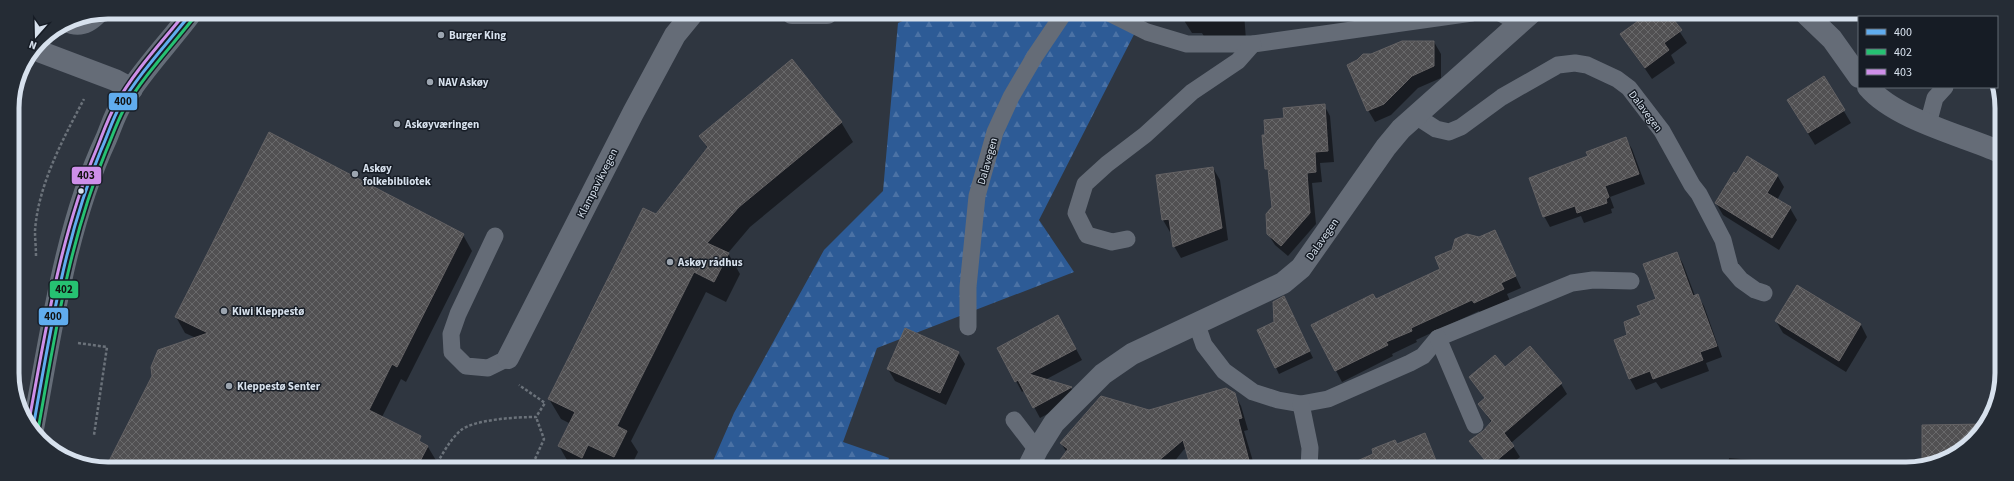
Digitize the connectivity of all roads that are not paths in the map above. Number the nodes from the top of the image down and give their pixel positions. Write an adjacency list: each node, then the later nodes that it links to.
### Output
1 (186, 19): 15 (main road)
2 (688, 19): 26 (street, Klampavikvegen)
3 (1060, 19): 24 (lane, Dalavegen)
4 (1121, 19): 10 (lane)
5 (1430, 19): 10 (lane)
6 (1515, 19): 16 (street, Dalavegen)
7 (1811, 19): 12 (street)
8 (93, 21): 9 (lane)
9 (75, 26)
10 (1253, 44): 20 (lane)
11 (52, 56): 15 (street)
12 (1858, 76)
13 (1869, 88): 17 (street)
14 (1944, 88): 17 (lane)
15 (132, 89): 29 (main road)
16 (1416, 116): 22 (lane, Dalavegen); 23 (street, Dalavegen)
17 (1928, 124): 18 (street)
18 (1995, 150)
19 (495, 236): 26 (lane)
20 (1127, 239)
21 (1631, 281): 25 (lane)
22 (1764, 293)
23 (1197, 325): 27 (lane); 31 (street, Dalavegen)
24 (968, 327)
25 (1438, 338): 27 (lane); 30 (lane)
26 (500, 362)
27 (1301, 404): 32 (lane)
28 (1014, 420): 31 (lane, Dalavegen)
29 (35, 424)
30 (1475, 425)
31 (1033, 459)
32 (1309, 462)

